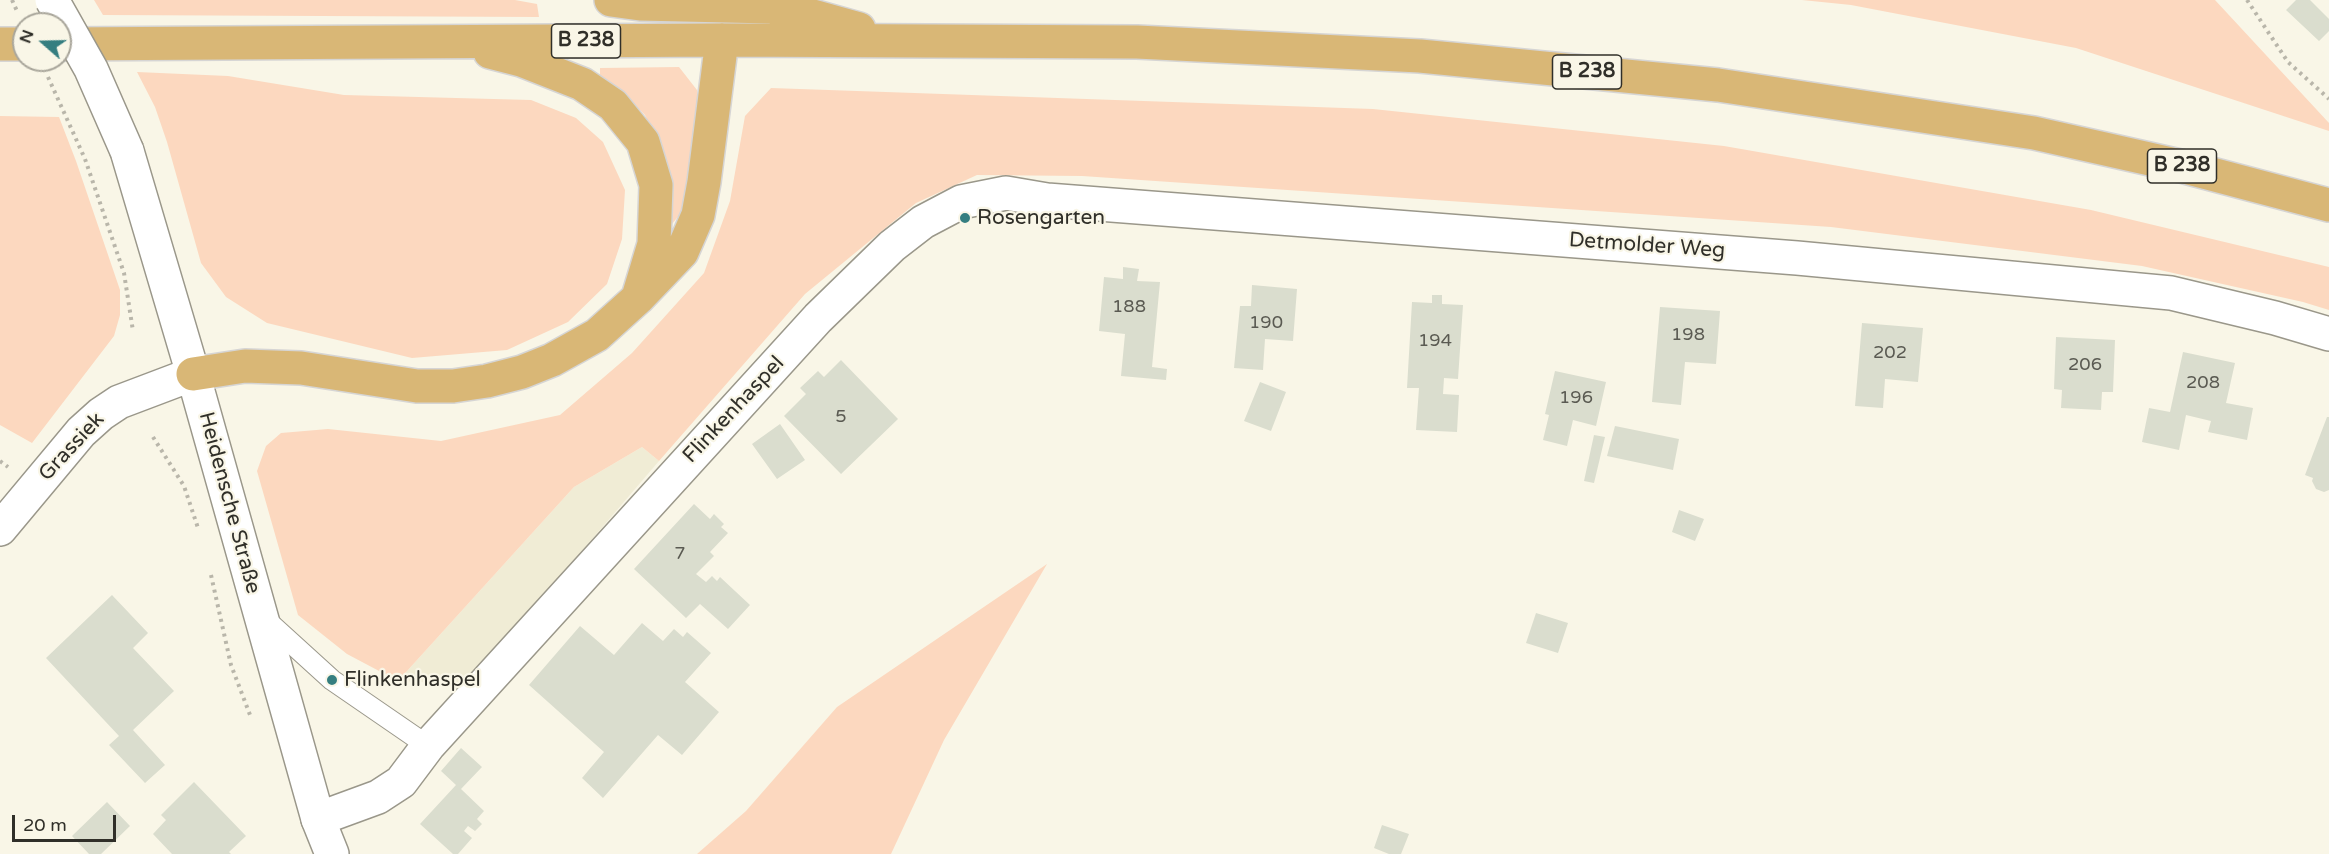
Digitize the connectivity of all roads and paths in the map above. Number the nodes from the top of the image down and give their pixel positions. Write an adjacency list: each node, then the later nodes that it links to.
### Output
1 (52, 0): 15 (street, Heidensche Straße, bridge)
2 (611, 0): 5 (main road, B 238)
3 (2247, 0): 9 (path)
4 (722, 39): 5 (main road, B 238); 6 (main road, B 238); 12 (main road)
5 (901, 41): 11 (main road, B 238)
6 (450, 42): 7 (main road, B 238); 12 (main road)
7 (72, 44)
8 (47, 75): 13 (path)
9 (2329, 99)
10 (961, 202): 14 (street, Detmolder Weg); 18 (street, Flinkenhaspel)
11 (2329, 205)
12 (638, 298): 15 (main road)
13 (133, 331)
14 (2329, 334)
15 (193, 374): 16 (street, Grassiek); 17 (street, Heidensche Straße)
16 (0, 529)
17 (259, 614): 18 (lane); 19 (street, Heidensche Straße)
18 (428, 746): 19 (street, Flinkenhaspel)
19 (318, 819): 20 (street, Heidensche Straße)
20 (332, 854)

